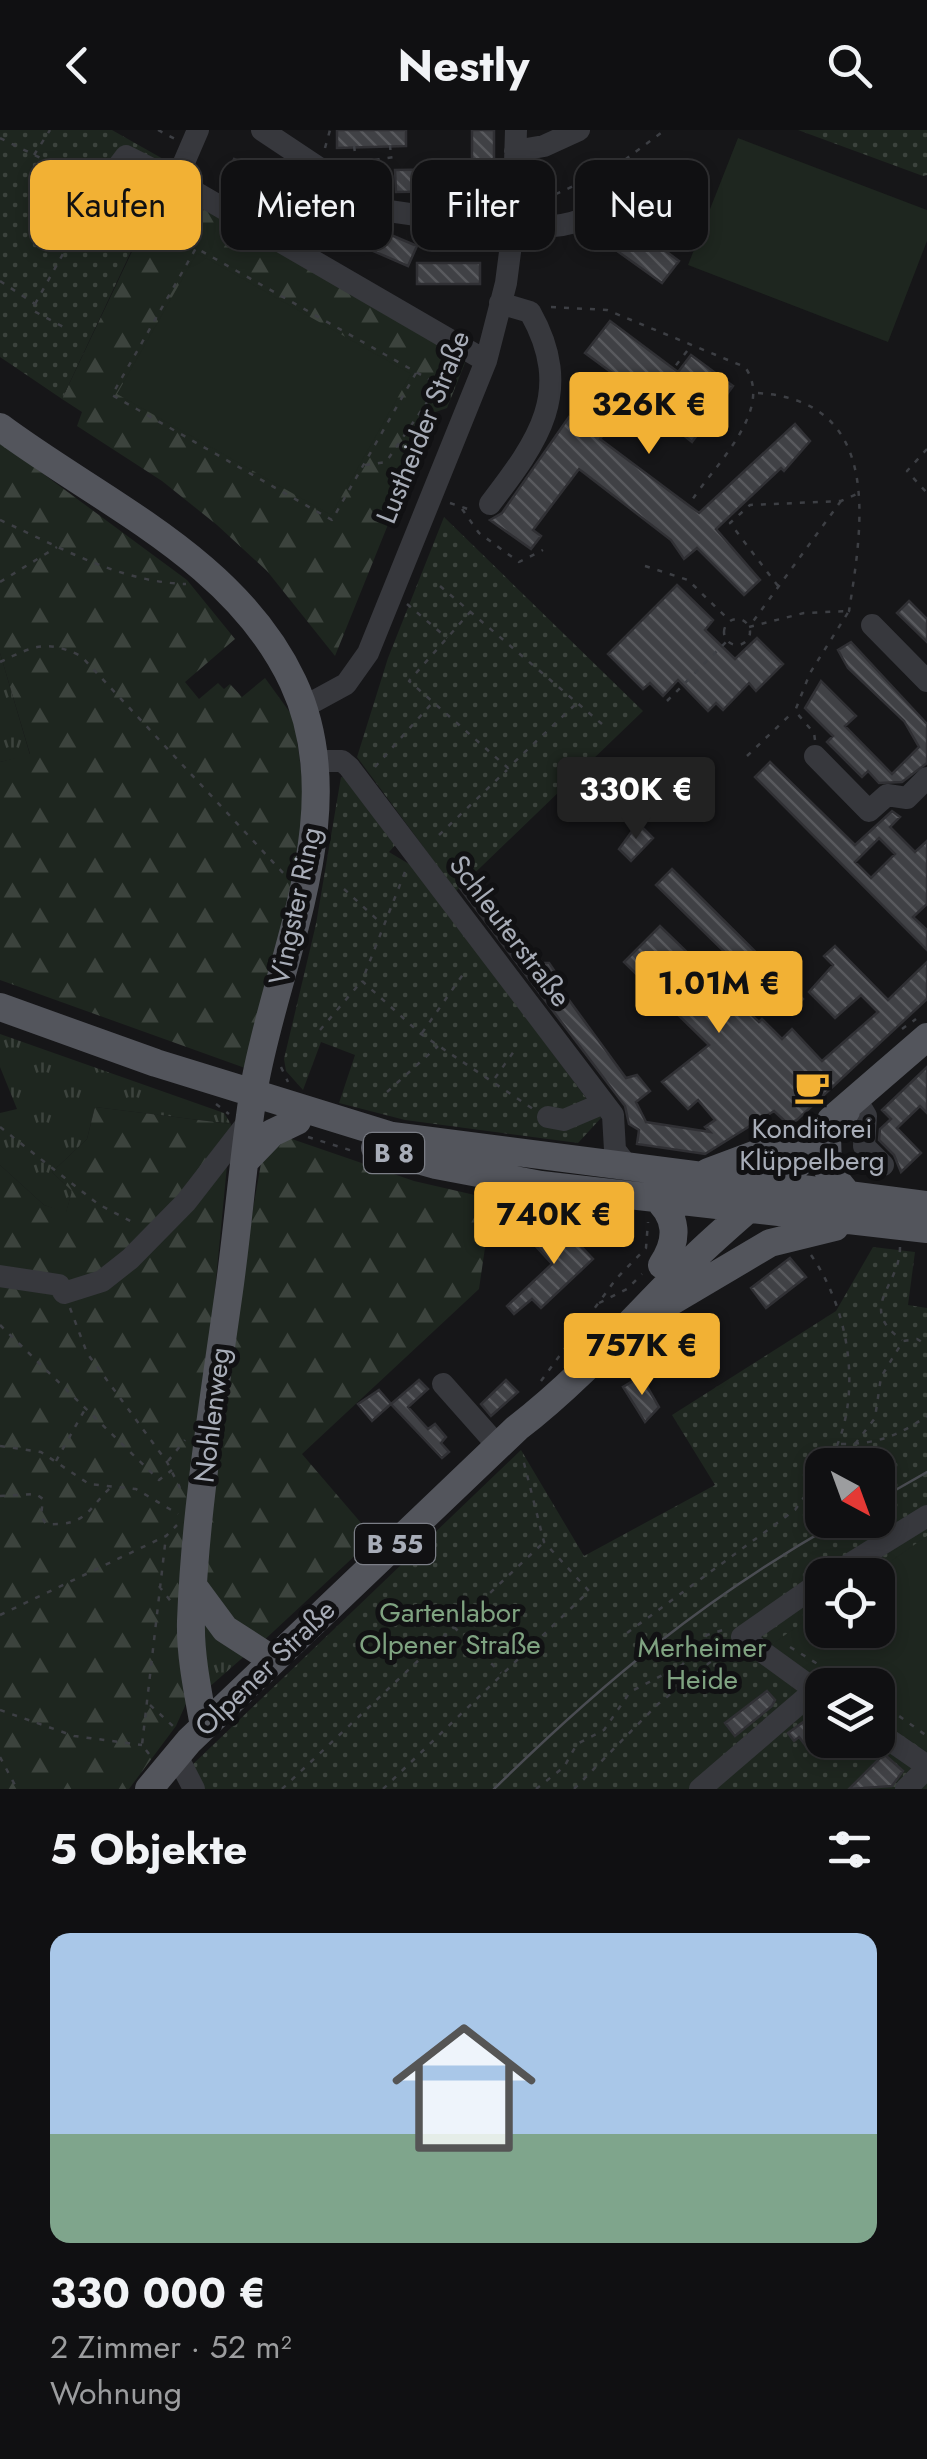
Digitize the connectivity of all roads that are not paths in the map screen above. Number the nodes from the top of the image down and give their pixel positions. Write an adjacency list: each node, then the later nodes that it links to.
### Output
1 (198, 130): 5 (street)
2 (579, 130): 4 (street)
3 (276, 134): 8 (street)
4 (515, 141)
5 (185, 160)
6 (154, 170): 6 (street)
7 (201, 195): 11 (street)
8 (412, 213)
9 (509, 250): 10 (street, Lustheider Straße)
10 (500, 303): 11 (street, Lustheider Straße); 13 (street)
11 (486, 361): 16 (street, Lustheider Straße)
12 (0, 427): 16 (main road, Vingster Ring)
13 (490, 504)
14 (872, 625): 15 (street)
15 (927, 681)
16 (302, 708): 18 (main road, Vingster Ring)
17 (816, 756): 19 (street)
18 (314, 761): 22 (main road, Vingster Ring); 23 (street, Schleuterstraße)
19 (927, 778)
20 (0, 1006): 24 (main road, B 8)
21 (927, 1037): 25 (main road, B 55)
22 (262, 1052): 24 (main road, Vingster Ring); 26 (main road)
23 (604, 1104): 27 (street); 31 (street, Schleuterstraße)
24 (252, 1106): 26 (main road, B 8); 29 (main road, Nohlenweg); 41 (street)
25 (852, 1106): 28 (main road, B 55); 30 (street)
26 (299, 1115): 29 (main road); 31 (main road, B 8); 36 (main road, B 8)
27 (548, 1117)
28 (818, 1134): 32 (main road); 33 (main road, B 55); 34 (main road)
29 (245, 1161): 47 (main road, Nohlenweg)
30 (883, 1164)
31 (628, 1167): 32 (main road, B 8)
32 (705, 1174): 33 (main road, B 8)
33 (764, 1183): 34 (main road, B 8); 37 (main road, B 55)
34 (849, 1196): 35 (main road, B 8)
35 (927, 1205)
36 (651, 1207): 37 (main road, B 8); 40 (main road)
37 (737, 1208): 39 (main road, B 8); 40 (main road, Olpener Straße / B 55); 42 (main road, Olpener Straße / B 55)
38 (927, 1228): 39 (main road, B 8)
39 (895, 1233): 42 (main road)
40 (662, 1265): 44 (main road, Olpener Straße / B 55)
41 (0, 1276)
42 (630, 1324): 44 (main road, Olpener Straße / B 55)
43 (443, 1384): 44 (street)
44 (511, 1441): 49 (main road, Olpener Straße / B 55)
45 (927, 1516): 46 (street)
46 (859, 1558)
47 (194, 1587): 49 (main road); 52 (main road, Nohlenweg)
48 (805, 1592): 50 (street)
49 (273, 1660): 52 (main road, Olpener Straße / B 55)
50 (805, 1682)
51 (805, 1703): 57 (street)
52 (177, 1742): 55 (main road, Olpener Straße / B 55); 56 (street)
53 (895, 1744): 54 (street)
54 (927, 1767): 58 (street)
55 (148, 1789)
56 (194, 1789)
57 (700, 1789)
58 (906, 1789)

